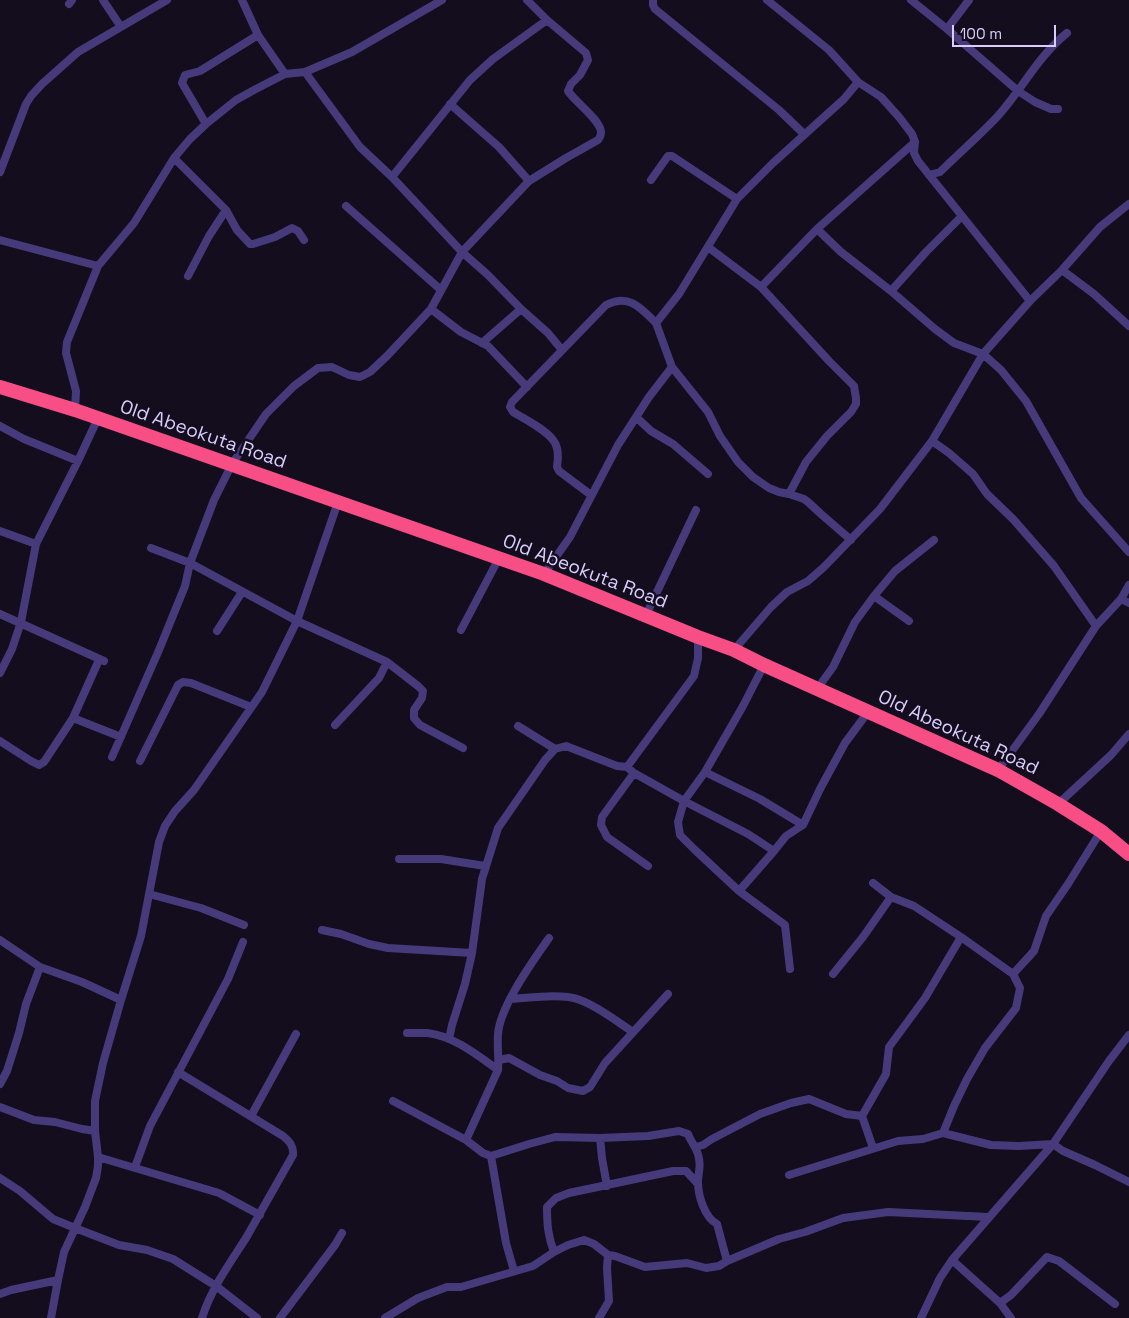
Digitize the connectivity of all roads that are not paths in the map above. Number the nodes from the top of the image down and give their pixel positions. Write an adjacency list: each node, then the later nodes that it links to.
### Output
1 (104, 0): 11 (street)
2 (167, 0): 11 (street)
3 (242, 0): 14 (street)
4 (442, 0): 15 (street)
5 (528, 0): 10 (street)
6 (653, 0): 22 (street)
7 (767, 0): 17 (street)
8 (911, 0): 12 (street)
9 (969, 0): 12 (street)
10 (547, 20): 19 (street); 31 (street)
11 (121, 27): 25 (street)
12 (947, 29): 18 (street)
13 (1068, 33): 18 (street)
14 (258, 35): 16 (street); 21 (street)
15 (305, 72): 16 (street); 29 (street)
16 (285, 74): 21 (street)
17 (858, 82): 22 (street); 23 (street)
18 (1018, 91): 20 (street); 27 (street)
19 (450, 104): 29 (street); 31 (street)
20 (1058, 109)
21 (206, 124): 24 (street)
22 (804, 134): 33 (street)
23 (915, 142): 28 (street); 38 (street)
24 (174, 158): 36 (street); 43 (street)
25 (2, 159): 26 (street)
26 (0, 172)
27 (940, 172): 28 (street); 32 (street)
28 (929, 175): 32 (street)
29 (392, 177): 42 (street)
30 (650, 180): 33 (street)
31 (529, 181): 42 (street)
32 (936, 184): 37 (street)
33 (737, 199): 41 (street)
34 (1129, 204): 44 (street)
35 (346, 206): 47 (street)
36 (226, 210): 40 (street); 45 (street)
37 (962, 216): 48 (street); 49 (street)
38 (817, 230): 46 (street); 48 (street)
39 (0, 240): 43 (street)
40 (304, 240)
41 (708, 247): 46 (street); 52 (street)
42 (462, 252): 47 (street); 51 (street)
43 (98, 266): 60 (street)
44 (1062, 270): 49 (street); 53 (street)
45 (188, 276)
46 (761, 287): 68 (street)
47 (441, 290): 50 (street)
48 (892, 291): 56 (street)
49 (1030, 301): 56 (street)
50 (431, 309): 54 (street); 66 (street)
51 (521, 309): 54 (street); 55 (street)
52 (656, 323): 55 (street); 57 (street)
53 (1129, 326)
54 (482, 343): 59 (street)
55 (562, 350): 59 (street)
56 (982, 354): 64 (street); 77 (street)
57 (672, 367): 61 (street); 68 (street)
58 (0, 387): 60 (highway, Old Abeokuta Road)
59 (527, 387): 69 (street)
60 (74, 410): 62 (highway, Old Abeokuta Road)
61 (636, 417): 67 (street); 69 (street)
62 (98, 418): 65 (street); 66 (highway, Old Abeokuta Road)
63 (0, 426): 65 (street)
64 (932, 441): 73 (street); 90 (street)
65 (78, 460): 75 (street)
66 (232, 464): 70 (highway, Old Abeokuta Road); 79 (street)
67 (708, 474)
68 (789, 494): 73 (street)
69 (591, 496): 80 (street)
70 (338, 502): 78 (highway, Old Abeokuta Road); 87 (street)
71 (696, 510): 86 (street)
72 (0, 531): 75 (street)
73 (851, 540): 94 (street)
74 (934, 540): 83 (street)
75 (36, 544): 89 (street)
76 (151, 548): 79 (street)
77 (1129, 552)
78 (499, 558): 80 (highway, Old Abeokuta Road); 91 (street)
79 (190, 563): 82 (street); 105 (street)
80 (544, 574): 86 (highway, Old Abeokuta Road)
81 (1129, 585): 84 (street)
82 (242, 592): 87 (street); 92 (street)
83 (874, 596): 88 (street); 98 (street)
84 (1127, 602): 90 (street)
85 (0, 614): 89 (street)
86 (646, 615): 93 (highway, Old Abeokuta Road)
87 (298, 621): 95 (street); 99 (street)
88 (909, 621)
89 (20, 622): 97 (street); 101 (street)
90 (1096, 626): 112 (street)
91 (461, 630)
92 (217, 631)
93 (698, 637): 94 (highway, Old Abeokuta Road); 111 (street)
94 (734, 650): 96 (highway, Old Abeokuta Road)
95 (387, 662): 102 (street); 107 (street)
96 (764, 665): 98 (highway, Old Abeokuta Road); 113 (street)
97 (0, 673)
98 (817, 689): 100 (highway, Old Abeokuta Road)
99 (251, 707): 110 (street); 126 (street)
100 (868, 712): 112 (highway, Old Abeokuta Road); 117 (street)
101 (73, 718): 105 (street); 106 (street)
102 (335, 725)
103 (518, 726): 108 (street)
104 (1129, 734): 116 (street)
105 (121, 737): 109 (street)
106 (0, 741)
107 (463, 748)
108 (555, 749): 111 (street); 122 (street)
109 (112, 757)
110 (140, 761)
111 (627, 767): 114 (street)
112 (998, 770): 116 (highway, Old Abeokuta Road)
113 (705, 772): 115 (street); 117 (street)
114 (634, 773): 115 (street); 123 (street)
115 (684, 801): 119 (street); 125 (street)
116 (1058, 804): 118 (highway, Old Abeokuta Road)
117 (803, 825): 119 (street)
118 (1101, 831): 120 (highway, Old Abeokuta Road); 138 (street)
119 (774, 851): 125 (street)
120 (1129, 854)
121 (399, 859): 122 (street)
122 (485, 866): 134 (street)
123 (648, 866)
124 (873, 883): 127 (street)
125 (739, 891): 136 (street)
126 (149, 894): 128 (street); 141 (street)
127 (892, 897): 130 (street); 137 (street)
128 (244, 925)
129 (322, 930): 134 (street)
130 (961, 937): 138 (street); 154 (street)
131 (549, 938): 140 (street)
132 (0, 940): 135 (street)
133 (243, 942): 149 (street)
134 (472, 953): 146 (street)
135 (40, 967): 141 (street); 150 (street)
136 (790, 969)
137 (833, 974)
138 (1013, 974): 156 (street)
139 (668, 994): 142 (street)
140 (510, 999): 142 (street); 147 (street)
141 (121, 1000): 155 (street)
142 (633, 1032): 147 (street)
143 (407, 1033): 146 (street)
144 (296, 1034): 153 (street)
145 (1129, 1035): 159 (street)
146 (449, 1039): 148 (street)
147 (499, 1060): 148 (street)
148 (498, 1070): 158 (street)
149 (178, 1072): 153 (street); 164 (street)
150 (0, 1084)
151 (393, 1101): 158 (street)
152 (0, 1107): 155 (street)
153 (252, 1116): 170 (street)
154 (862, 1116): 160 (street); 161 (street)
155 (95, 1131): 162 (street)
156 (943, 1133): 159 (street); 161 (street)
157 (600, 1138): 160 (street); 163 (street); 169 (street)
158 (466, 1140): 163 (street)
159 (1053, 1144): 167 (street); 171 (street)
160 (696, 1147): 168 (street)
161 (873, 1148): 165 (street)
162 (98, 1156): 164 (street); 172 (street)
163 (490, 1156): 178 (street)
164 (135, 1168): 170 (street)
165 (789, 1176)
166 (0, 1178): 172 (street)
167 (1129, 1182)
168 (698, 1184): 169 (street); 177 (street)
169 (607, 1186): 174 (street)
170 (260, 1215): 180 (street)
171 (988, 1217): 176 (street); 177 (street)
172 (75, 1228): 179 (street); 180 (street)
173 (342, 1233): 187 (street)
174 (554, 1252): 175 (street); 178 (street)
175 (608, 1255): 177 (street); 189 (street)
176 (952, 1260): 182 (street); 190 (street)
177 (727, 1261)
178 (514, 1271): 188 (street)
179 (58, 1280): 181 (street); 184 (street)
180 (216, 1286): 185 (street); 186 (street)
181 (0, 1294)
182 (1000, 1302): 183 (street); 191 (street)
183 (1115, 1304)
184 (51, 1318)
185 (202, 1318)
186 (257, 1318)
187 (280, 1318)
188 (386, 1318)
189 (599, 1318)
190 (921, 1318)
191 (1011, 1318)

